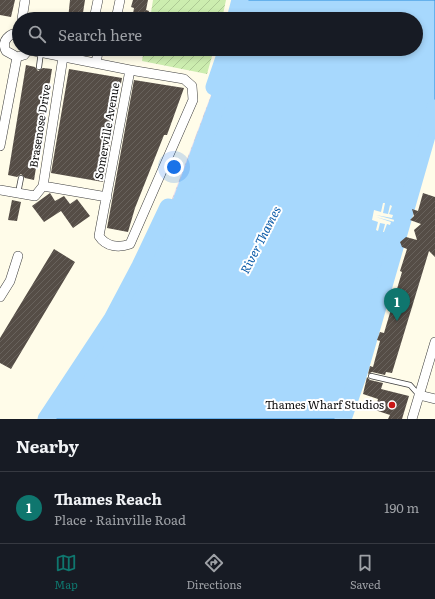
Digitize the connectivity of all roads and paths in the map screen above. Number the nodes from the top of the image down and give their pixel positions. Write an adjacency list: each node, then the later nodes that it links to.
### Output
1 (25, 0): 4 (street)
2 (98, 0): 5 (street)
3 (120, 0): 6 (street)
4 (23, 12)
5 (95, 12)
6 (117, 12)
7 (4, 37): 8 (street)
8 (2, 48): 9 (street)
9 (12, 55)
10 (20, 56): 14 (street)
11 (40, 56): 17 (lane)
12 (59, 56): 15 (street)
13 (98, 56): 16 (street)
14 (17, 57): 19 (street)
15 (63, 57): 16 (street); 21 (street, Brasenose Drive)
16 (96, 63): 18 (street)
17 (39, 67)
18 (130, 70): 24 (street, Somerville Avenue); 24 (street, Somerville Avenue)
19 (0, 146)
20 (21, 178): 23 (lane)
21 (42, 186): 23 (street, Brasenose Drive); 24 (street)
22 (0, 190): 23 (street)
23 (18, 193)
24 (107, 196)
25 (18, 256): 26 (street)
26 (0, 297)
27 (435, 342): 29 (street)
28 (371, 376): 29 (lane)
29 (419, 395): 30 (street); 31 (street)
30 (435, 399)
31 (412, 419)

